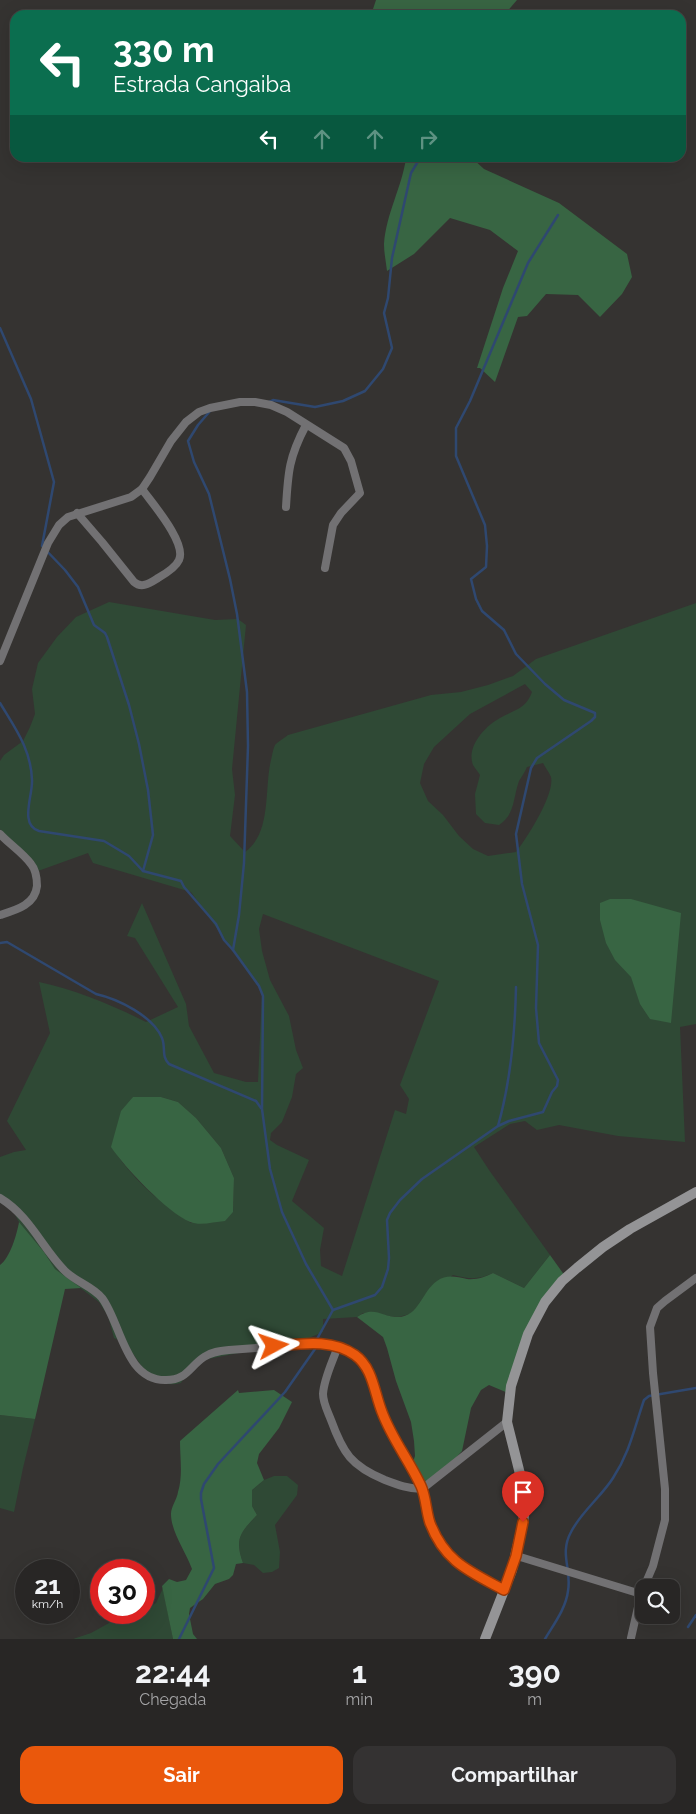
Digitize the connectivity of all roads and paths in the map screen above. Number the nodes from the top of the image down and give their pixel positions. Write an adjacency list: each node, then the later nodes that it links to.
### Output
1 (306, 425): 2 (street); 3 (street); 5 (street)
2 (142, 488): 4 (street); 4 (street)
3 (286, 506)
4 (77, 514): 6 (street)
5 (325, 568)
6 (0, 661)
7 (0, 834): 8 (street)
8 (0, 915)
9 (696, 1192): 13 (street)
10 (0, 1198): 12 (street)
11 (696, 1278): 16 (street)
12 (338, 1346): 14 (street); 14 (street)
13 (507, 1422): 14 (street); 15 (street)
14 (422, 1489): 17 (street)
15 (516, 1556): 17 (street); 18 (street)
16 (647, 1579)
17 (504, 1590): 21 (street)
18 (635, 1592)
19 (635, 1620): 20 (street)
20 (631, 1638)
21 (485, 1639)

